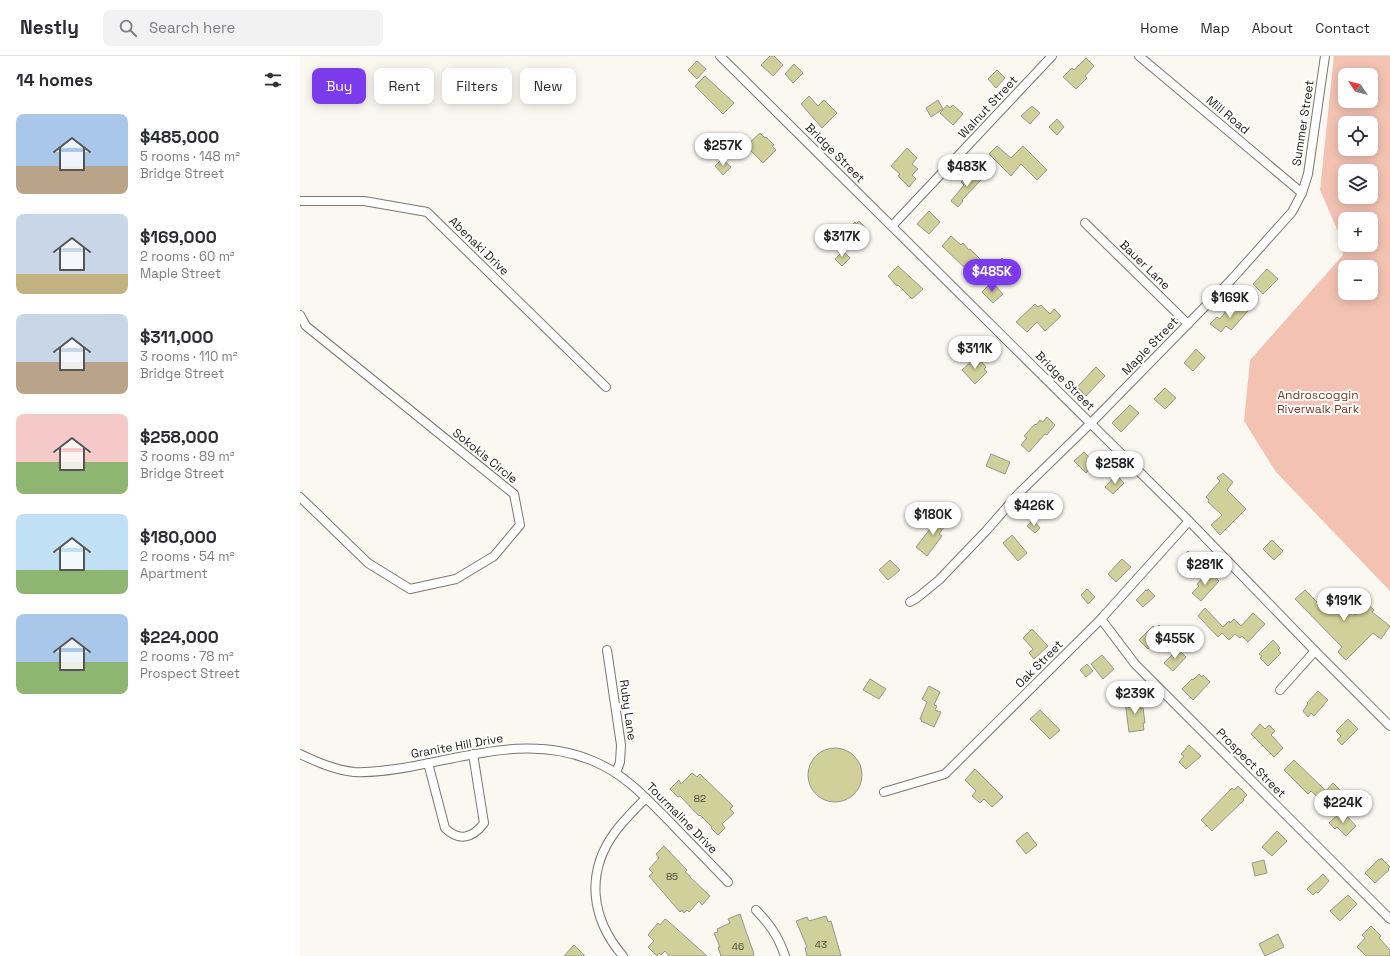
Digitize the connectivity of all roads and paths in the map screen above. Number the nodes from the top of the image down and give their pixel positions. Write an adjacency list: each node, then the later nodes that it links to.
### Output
1 (720, 56): 8 (street, Bridge Street)
2 (1052, 56): 8 (street, Walnut Street)
3 (1139, 56): 5 (street, Mill Road)
4 (1326, 56): 5 (street, Summer Street)
5 (1302, 193): 10 (street, Maple Street)
6 (300, 201): 11 (street, Abenaki Drive)
7 (1085, 223): 10 (street, Bauer Lane)
8 (892, 226): 12 (street, Bridge Street)
9 (300, 315): 13 (street, Sokokis Circle)
10 (1188, 324): 12 (street, Maple Street)
11 (606, 387)
12 (1091, 423): 14 (street, Bridge Street); 15 (street, Maple Street)
13 (300, 497)
14 (1189, 521): 16 (street, Oak Street); 18 (street, Bridge Street)
15 (910, 602)
16 (1101, 619): 25 (street, Oak Street); 29 (street, Prospect Street)
17 (607, 650): 24 (street, Ruby Lane)
18 (1315, 651): 19 (street); 20 (street, Bridge Street)
19 (1280, 690)
20 (1390, 726)
21 (300, 754): 23 (street, Granite Hill Drive)
22 (473, 754): 23 (street, Granite Hill Drive); 23 (street); 24 (street, Granite Hill Drive)
23 (428, 763)
24 (616, 773): 26 (street, Tourmaline Drive)
25 (884, 792)
26 (646, 798): 27 (street, Tourmaline Drive); 30 (street)
27 (728, 882)
28 (756, 910): 31 (street)
29 (1390, 919)
30 (623, 956)
31 (785, 956)

